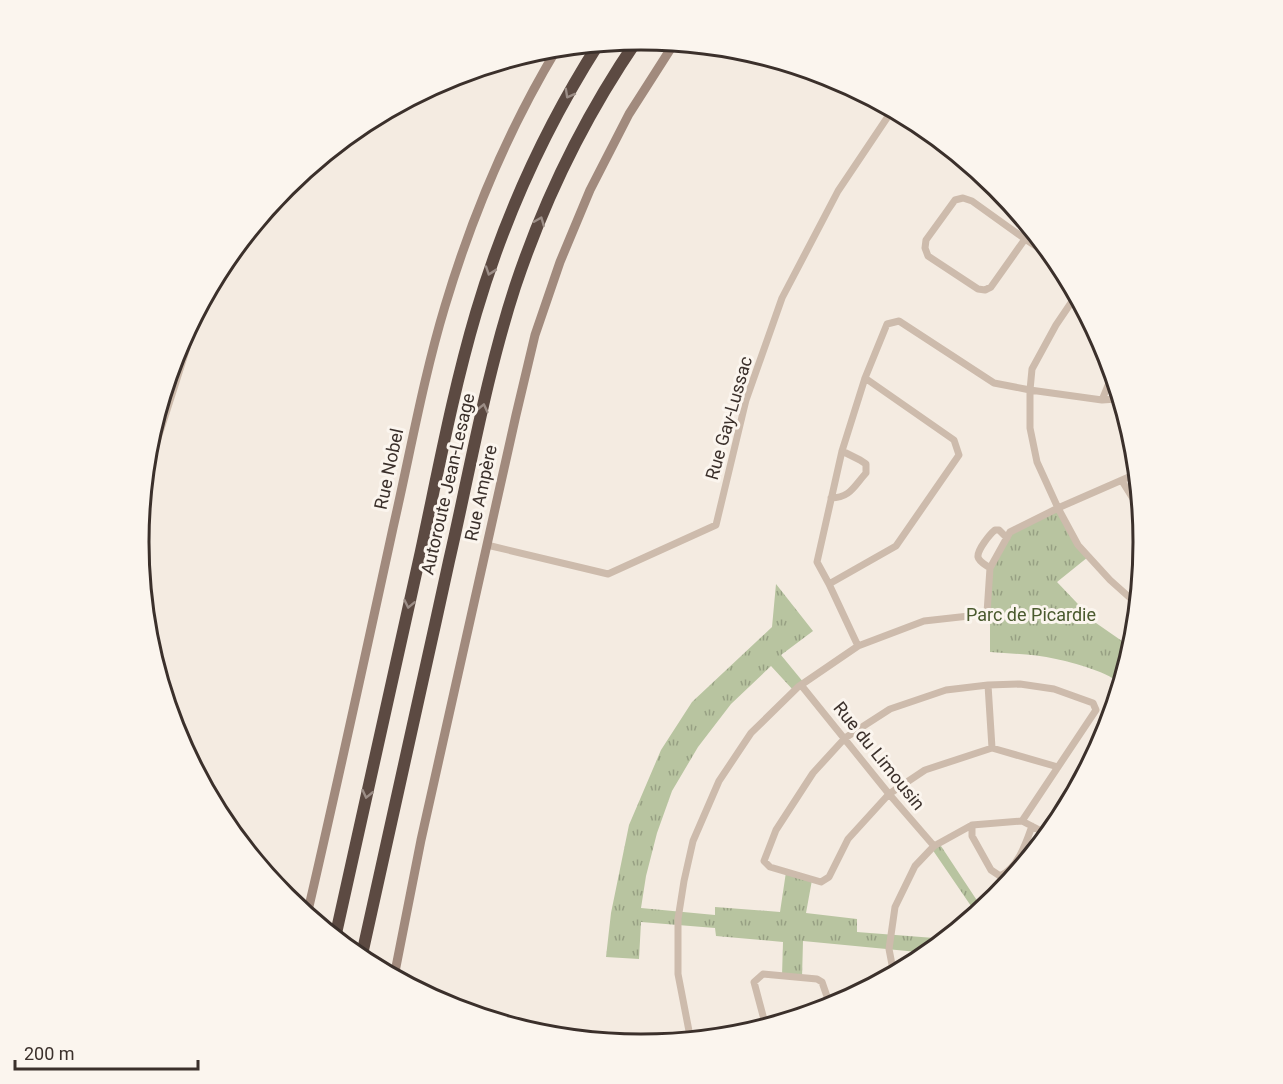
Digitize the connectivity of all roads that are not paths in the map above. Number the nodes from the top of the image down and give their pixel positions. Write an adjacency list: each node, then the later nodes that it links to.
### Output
1 (630, 50): 43 (highway, Autoroute Jean-Lesage, one-way to 1)
2 (669, 51): 21 (street, Rue Ampère)
3 (593, 52): 42 (highway, Autoroute Jean-Lesage, one-way to 42)
4 (552, 58): 41 (street, Rue Nobel)
5 (889, 115): 21 (street, Rue Gay-Lussac)
6 (1025, 239): 6 (street); 7 (street)
7 (1034, 245)
8 (1071, 302): 11 (street)
9 (864, 378): 11 (street); 14 (street); 23 (street)
10 (1108, 385): 13 (street)
11 (1030, 390): 13 (street); 19 (street)
12 (1112, 399): 13 (street)
13 (1102, 400)
14 (842, 451): 18 (street); 18 (street)
15 (1130, 477): 16 (street)
16 (1122, 481): 17 (street); 19 (street)
17 (1132, 497)
18 (831, 498): 23 (street)
19 (1058, 508): 20 (street); 24 (street)
20 (1007, 538): 22 (street); 22 (street)
21 (487, 545): 45 (street, Rue Ampère)
22 (990, 568): 25 (street)
23 (829, 584): 27 (street)
24 (1131, 598)
25 (987, 613): 26 (street); 27 (street)
26 (996, 613)
27 (858, 646): 28 (street)
28 (801, 685): 30 (street, Rue du Limousin); 48 (street)
29 (988, 685): 30 (street); 31 (street); 32 (street)
30 (845, 738): 33 (street, Rue du Limousin); 33 (street)
31 (992, 748): 32 (street); 33 (street)
32 (1058, 767): 34 (street)
33 (890, 794): 38 (street, Rue du Limousin)
34 (1022, 821): 35 (street); 36 (street)
35 (972, 825): 38 (street); 40 (street)
36 (1032, 826): 37 (street); 39 (street)
37 (1040, 830)
38 (934, 846): 44 (street)
39 (1015, 863)
40 (1013, 866)
41 (309, 905)
42 (337, 929)
43 (363, 948)
44 (892, 966)
45 (395, 969)
46 (828, 998): 47 (street)
47 (764, 1019)
48 (689, 1032)

